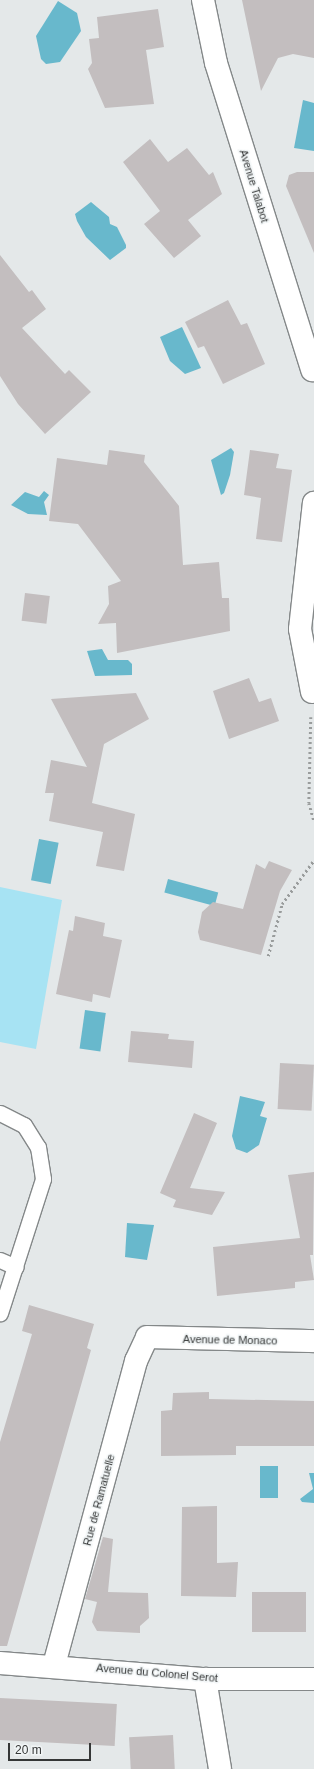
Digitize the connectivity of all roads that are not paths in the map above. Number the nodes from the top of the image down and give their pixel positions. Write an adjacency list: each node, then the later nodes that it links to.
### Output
1 (202, 0): 2 (street, Avenue Talabot)
2 (312, 370)
3 (314, 503): 4 (street)
4 (312, 692)
5 (0, 1113): 7 (lane)
6 (0, 1260): 7 (lane)
7 (16, 1267): 8 (lane)
8 (0, 1313)
9 (147, 1337): 10 (street, Avenue de Monaco); 12 (street, Rue de Ramatuelle)
10 (314, 1341)
11 (0, 1663): 12 (street, Avenue du Colonel Serot)
12 (54, 1665): 13 (street, Avenue du Colonel Serot)
13 (205, 1679): 14 (street, Avenue du Colonel Serot); 15 (street)
14 (314, 1679)
15 (220, 1769)

